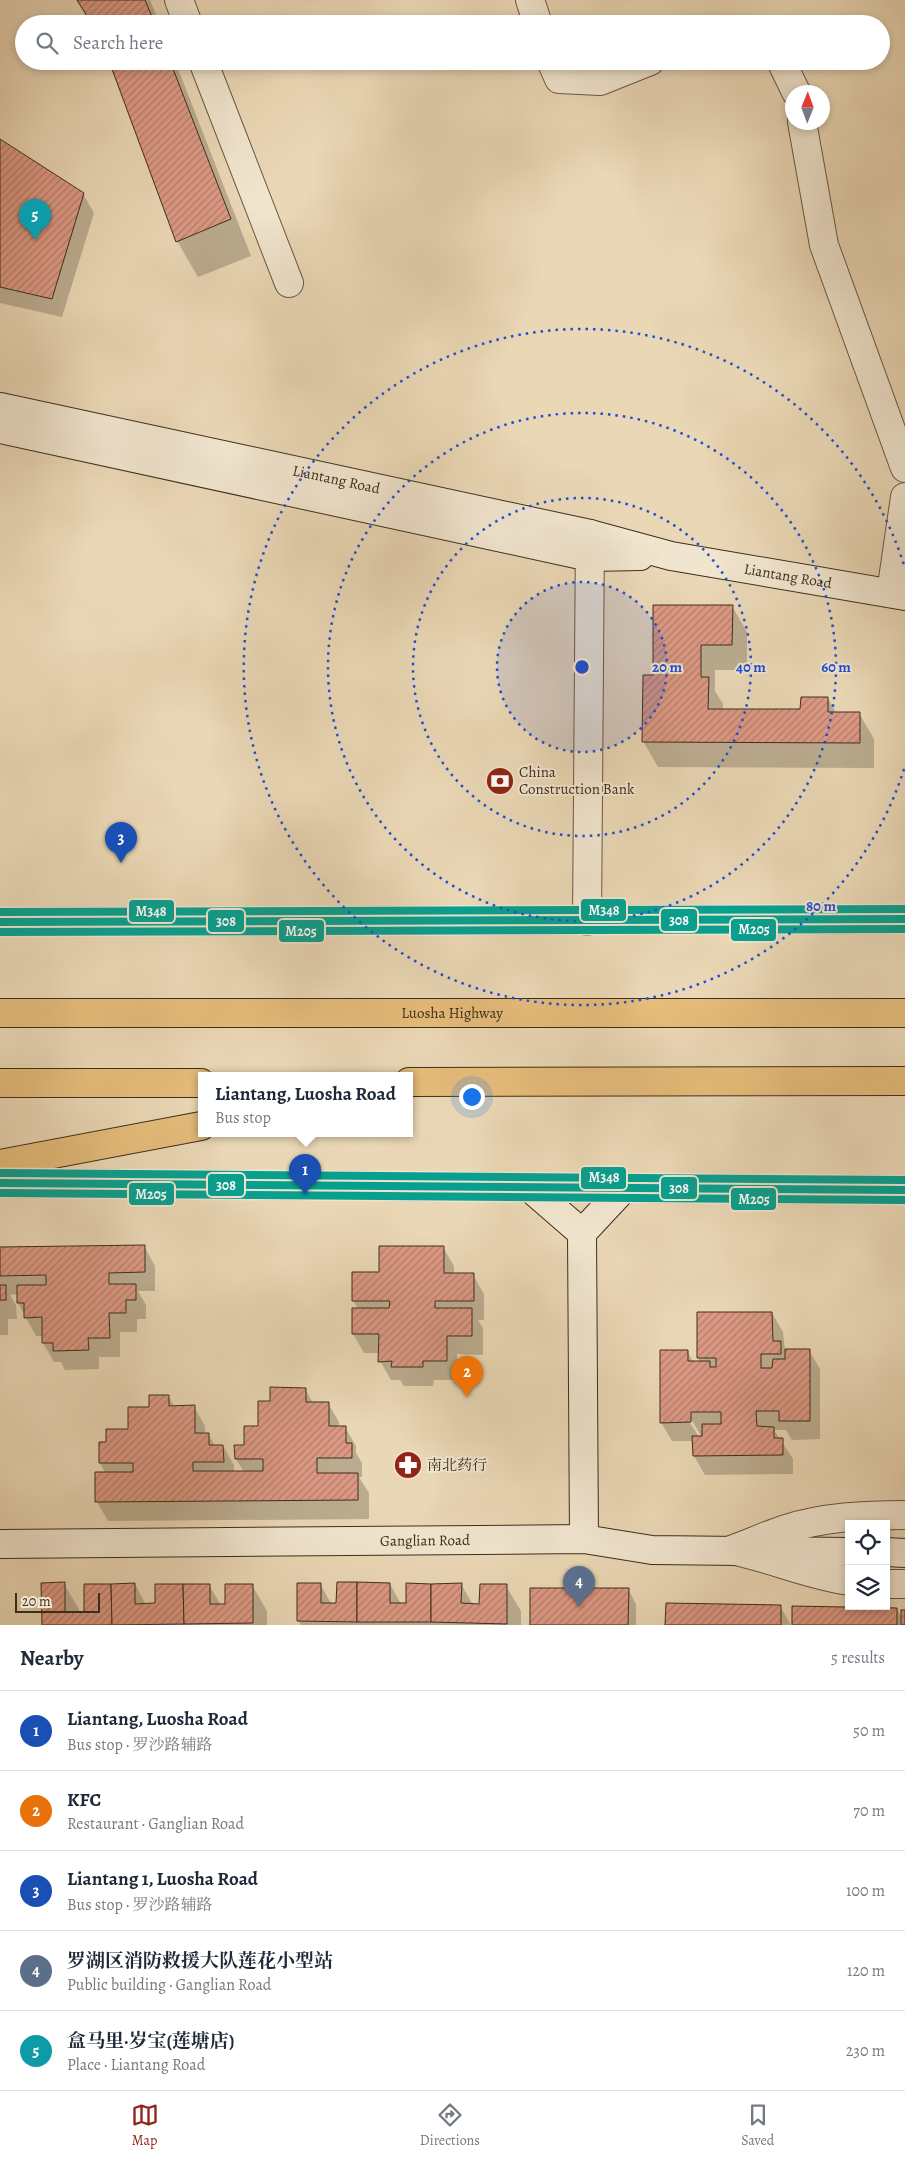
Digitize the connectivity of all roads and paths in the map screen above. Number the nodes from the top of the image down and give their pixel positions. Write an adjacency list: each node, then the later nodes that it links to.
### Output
1 (179, 0): 3 (street)
2 (530, 0): 4 (street)
3 (185, 15)
4 (535, 15)
5 (206, 70): 11 (street)
6 (556, 70): 7 (street)
7 (629, 70)
8 (785, 70): 9 (street)
9 (793, 85)
10 (803, 130): 14 (street)
11 (288, 283)
12 (0, 407): 16 (street, Liantang Road)
13 (0, 429): 16 (street, Liantang Road)
14 (905, 468)
15 (905, 497): 17 (street)
16 (590, 545): 17 (street, Liantang Road); 19 (street)
17 (898, 594)
18 (905, 919): 19 (main road)
19 (587, 921): 20 (main road)
20 (0, 922)
21 (0, 1012): 22 (main road, Luosha Highway)
22 (905, 1013)
23 (905, 1081): 25 (main road)
24 (413, 1082): 25 (main road)
25 (436, 1082): 28 (main road)
26 (0, 1083): 27 (main road)
27 (198, 1083)
28 (413, 1086)
29 (198, 1127): 30 (main road)
30 (0, 1164)
31 (0, 1183): 32 (main road)
32 (528, 1187): 33 (main road); 35 (street)
33 (624, 1188): 34 (main road); 35 (street)
34 (905, 1190)
35 (582, 1233): 37 (street)
36 (905, 1515): 39 (street)
37 (584, 1539): 38 (street, Ganglian Road); 39 (street, Ganglian Road)
38 (0, 1544)
39 (731, 1550): 40 (street, Ganglian Road); 43 (street)
40 (845, 1552)
41 (890, 1552): 42 (street)
42 (905, 1553)
43 (845, 1579)
44 (890, 1584): 45 (street)
45 (905, 1584)

